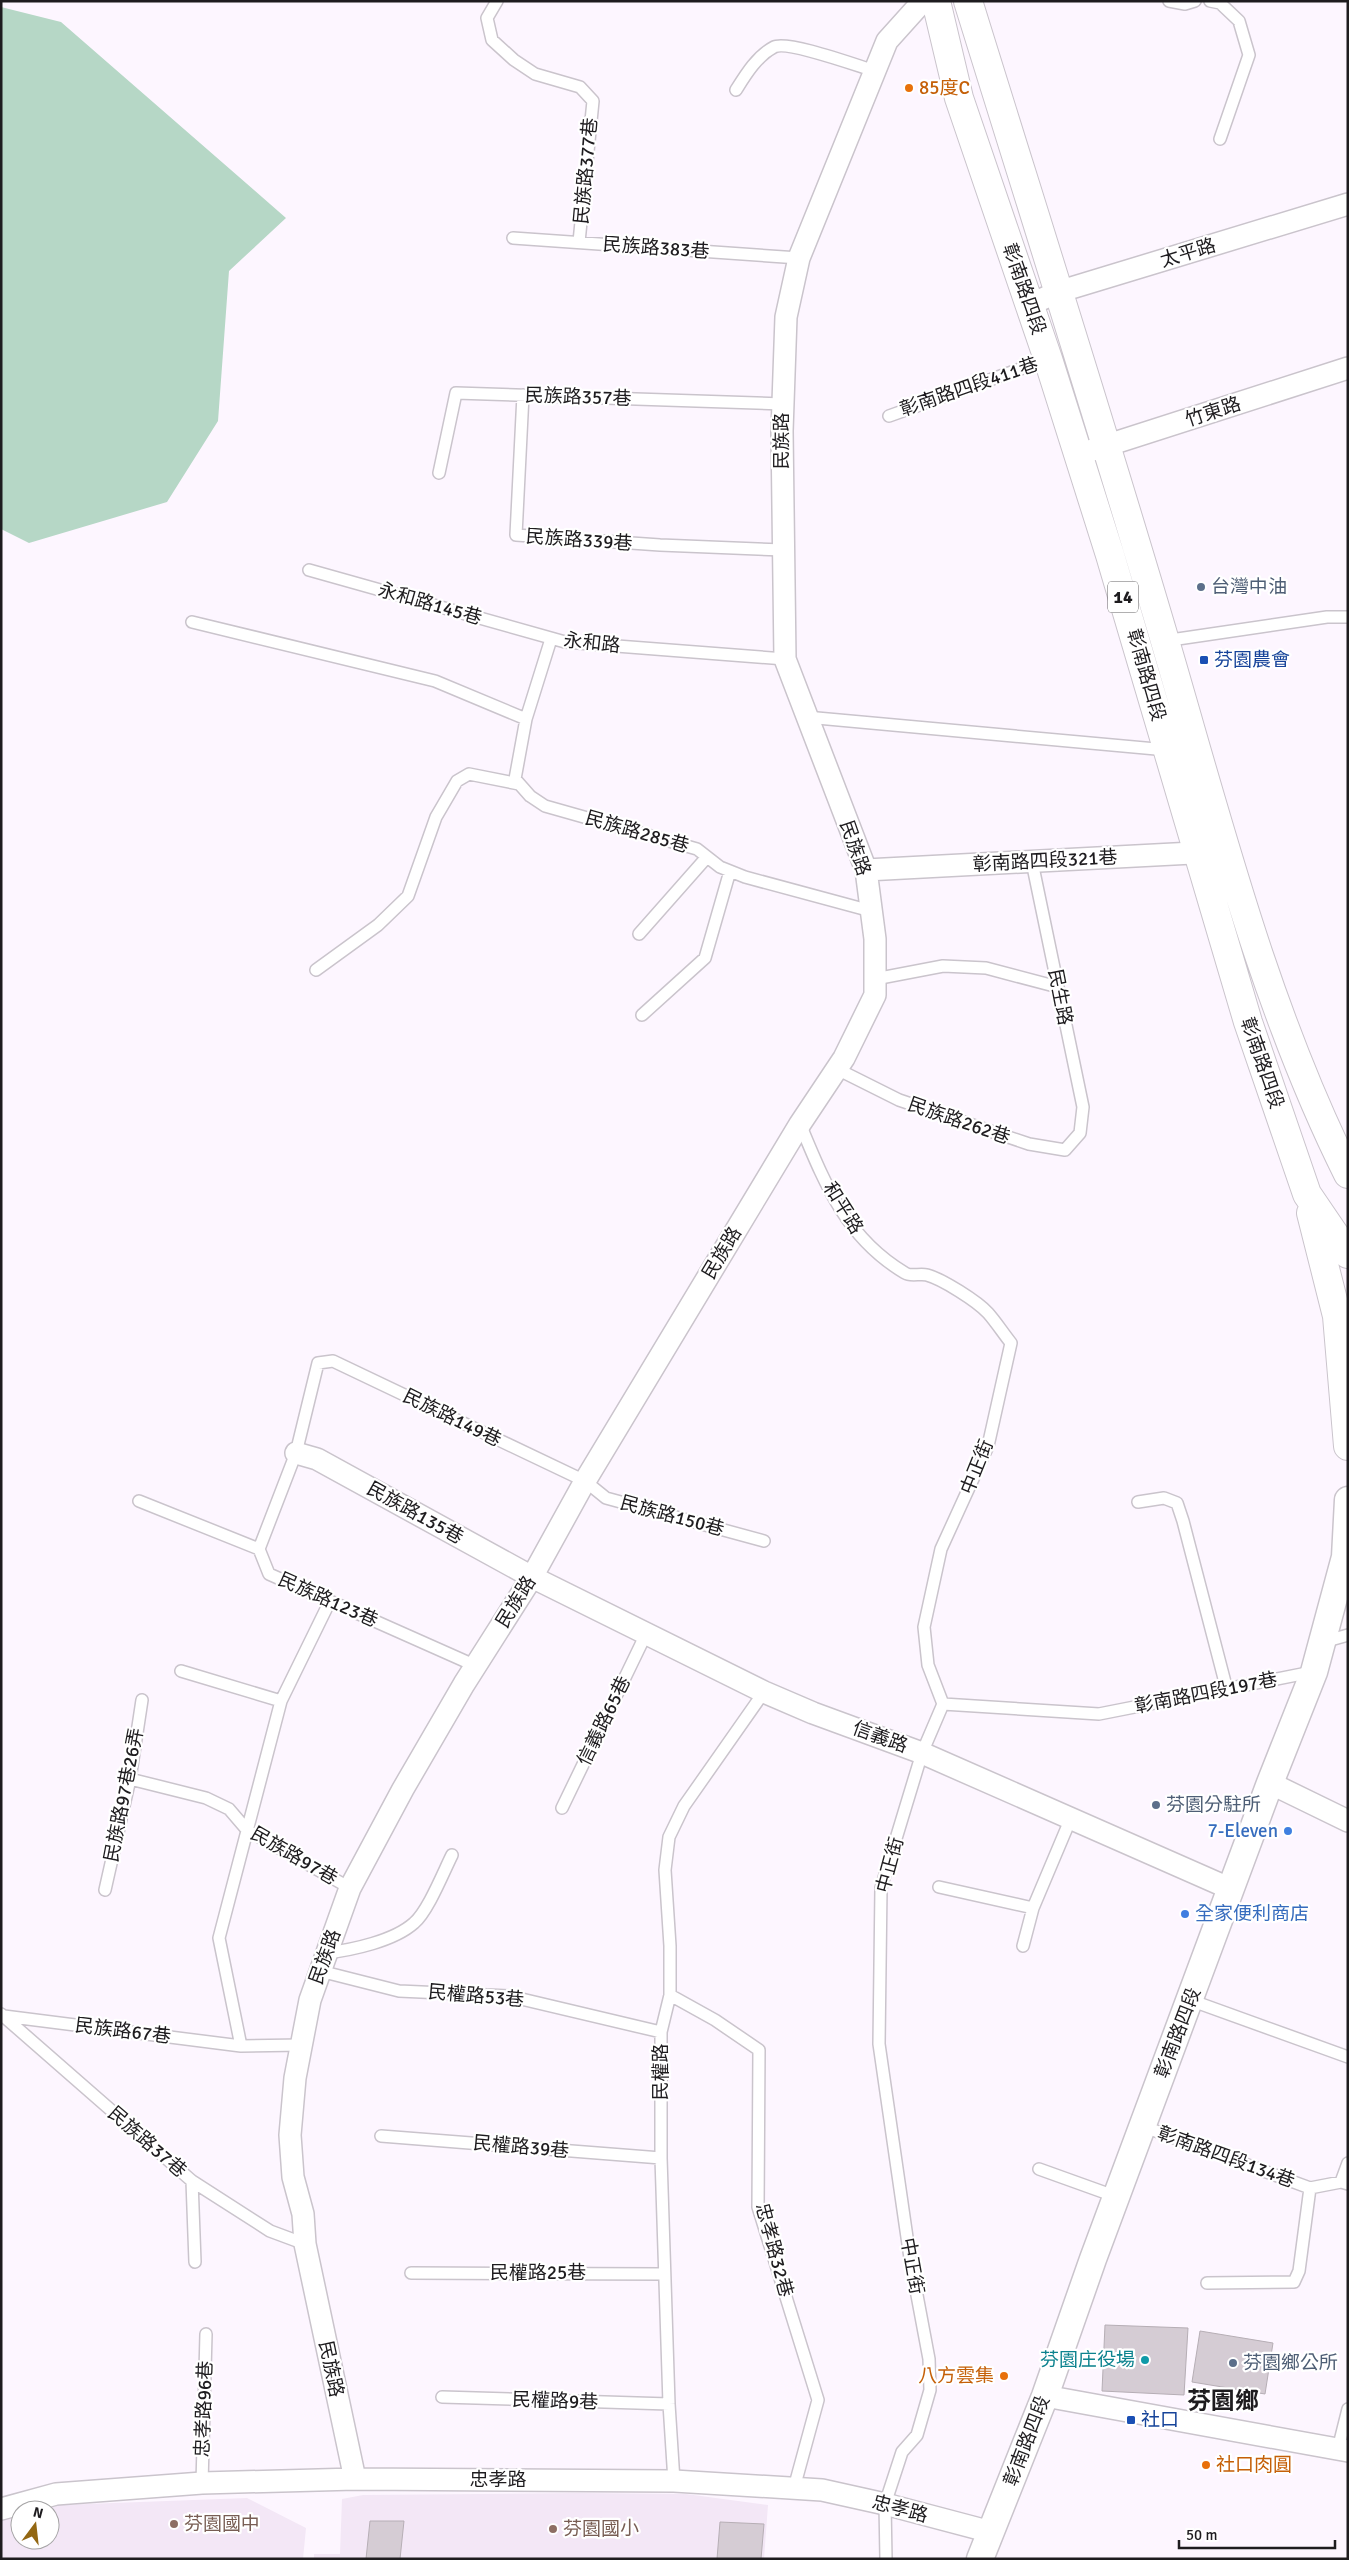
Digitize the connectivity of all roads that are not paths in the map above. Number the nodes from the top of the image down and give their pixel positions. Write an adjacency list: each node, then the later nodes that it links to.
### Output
1 (497, 1): 13 (lane, 民族路377巷)
2 (923, 1): 8 (street, 民族路)
3 (936, 1): 16 (main road, 彰南路四段 / 14)
4 (968, 1): 15 (main road, 彰南路四段 / 14)
5 (1169, 1): 6 (lane)
6 (1195, 1)
7 (1215, 2): 10 (lane)
8 (875, 72): 9 (lane); 14 (street, 民族路)
9 (736, 90)
10 (1220, 139)
11 (1348, 204): 15 (street, 太平路)
12 (513, 238): 13 (lane, 民族路383巷)
13 (579, 242): 14 (lane, 民族路383巷)
14 (799, 258): 20 (street, 民族路)
15 (1058, 292): 16 (street, 太平路); 22 (main road, 彰南路四段 / 14)
16 (1029, 305): 17 (main road, 彰南路四段 / 14)
17 (1048, 359): 21 (lane, 彰南路四段411巷); 23 (main road, 彰南路四段 / 14)
18 (1348, 368): 22 (street, 竹東路)
19 (523, 396): 20 (lane, 民族路357巷); 24 (lane, 民族路357巷); 25 (lane, 民族路339巷)
20 (783, 404): 25 (street, 民族路)
21 (889, 416)
22 (1107, 447): 23 (street, 竹東路); 30 (main road, 彰南路四段 / 14)
23 (1077, 455): 30 (main road, 彰南路四段 / 14)
24 (439, 473)
25 (783, 550): 31 (street, 民族路)
26 (309, 570): 29 (lane, 永和路145巷)
27 (1348, 617): 30 (lane)
28 (192, 622): 33 (lane)
29 (551, 639): 31 (lane, 永和路); 33 (lane, 永和路)
30 (1152, 644): 34 (main road, 彰南路四段 / 14); 36 (main road, 彰南路四段 / 14)
31 (785, 659): 32 (street, 民族路)
32 (806, 717): 34 (lane); 39 (street, 民族路)
33 (526, 719): 35 (lane, 永和路)
34 (1168, 750): 36 (main road, 彰南路四段 / 14)
35 (519, 784): 37 (lane, 民族路285巷); 43 (lane)
36 (1212, 852): 38 (street, 彰南路四段321巷); 50 (main road, 彰南路四段 / 14); 51 (main road, 彰南路四段 / 14)
37 (706, 857): 40 (lane, 民族路285巷); 42 (lane)
38 (1032, 862): 39 (street, 彰南路四段321巷); 45 (lane, 民生路)
39 (866, 870): 41 (street, 民族路)
40 (730, 871): 41 (lane, 民族路285巷); 46 (lane)
41 (871, 910): 44 (street, 民族路)
42 (639, 934)
43 (316, 970)
44 (875, 980): 45 (lane); 47 (street, 民族路)
45 (1058, 987): 49 (lane, 民生路)
46 (642, 1015)
47 (837, 1069): 48 (street, 民族路); 49 (lane, 民族路262巷)
48 (800, 1124): 53 (lane, 和平路); 56 (street, 民族路)
49 (1080, 1133)
50 (1348, 1174)
51 (1307, 1194): 52 (main road, 彰南路四段 / 14); 54 (main road)
52 (1348, 1254)
53 (907, 1274): 74 (lane, 中正街)
54 (1348, 1446)
55 (296, 1453): 56 (lane, 民族路149巷); 61 (lane); 62 (street, 民族路135巷)
56 (585, 1482): 60 (lane, 民族路150巷); 62 (street, 民族路)
57 (1348, 1500): 66 (street, 彰南路四段)
58 (139, 1501): 61 (lane)
59 (1138, 1502): 70 (lane)
60 (764, 1541)
61 (260, 1549): 63 (lane, 民族路123巷)
62 (532, 1577): 64 (street, 信義路); 67 (street, 民族路)
63 (330, 1601): 67 (lane, 民族路123巷); 73 (lane)
64 (646, 1634): 71 (street, 信義路); 78 (lane, 信義路65巷)
65 (1348, 1635): 66 (lane)
66 (1321, 1643): 69 (street, 彰南路四段)
67 (476, 1666): 84 (street, 民族路)
68 (182, 1672): 73 (lane)
69 (1314, 1672): 70 (lane, 彰南路四段197巷); 77 (street, 彰南路四段)
70 (1227, 1690): 74 (lane, 彰南路四段197巷)
71 (764, 1692): 75 (street, 信義路); 90 (lane, 民權路)
72 (142, 1700): 76 (lane, 民族路97巷26弄)
73 (281, 1701): 81 (lane)
74 (943, 1704): 75 (lane, 中正街)
75 (922, 1752): 79 (street, 信義路); 121 (lane, 中正街)
76 (130, 1779): 81 (lane, 民族路97巷); 86 (lane, 民族路97巷26弄)
77 (1270, 1783): 80 (street); 85 (street, 彰南路四段)
78 (562, 1808)
79 (1071, 1818): 85 (street, 信義路); 87 (lane)
80 (1348, 1822)
81 (247, 1830): 84 (lane, 民族路97巷); 94 (lane)
82 (452, 1855): 89 (lane)
83 (939, 1887): 87 (lane)
84 (350, 1888): 89 (street, 民族路)
85 (1232, 1889): 91 (street, 彰南路四段)
86 (105, 1890)
87 (1033, 1908): 88 (lane)
88 (1023, 1946)
89 (323, 1962): 93 (lane, 民權路53巷); 95 (street, 民族路)
90 (670, 1994): 93 (lane, 民權路); 120 (lane, 忠孝路32巷)
91 (1190, 2000): 96 (lane); 97 (street, 彰南路四段)
92 (3, 2015): 94 (lane, 民族路67巷); 102 (lane, 民族路37巷)
93 (660, 2032): 99 (lane, 民權路)
94 (241, 2046): 95 (lane, 民族路67巷)
95 (301, 2046): 106 (street, 民族路)
96 (1348, 2057)
97 (1142, 2126): 104 (lane, 彰南路四段134巷); 105 (street, 彰南路四段)
98 (381, 2136): 99 (lane, 民權路39巷)
99 (661, 2158): 109 (lane, 民權路)
100 (1348, 2163): 103 (lane)
101 (1040, 2169): 105 (lane)
102 (192, 2181): 106 (lane, 民族路37巷); 107 (lane)
103 (1345, 2183): 104 (lane)
104 (1310, 2188): 110 (lane)
105 (1117, 2197): 112 (street, 彰南路四段)
106 (305, 2244): 117 (street, 民族路)
107 (195, 2262)
108 (411, 2273): 109 (lane, 民權路25巷)
109 (664, 2274): 114 (lane, 民權路)
110 (1207, 2283)
111 (206, 2334): 119 (lane, 忠孝路96巷)
112 (1045, 2396): 116 (street); 123 (street, 彰南路四段)
113 (442, 2397): 114 (lane, 民權路9巷)
114 (669, 2404): 118 (lane, 民權路)
115 (1348, 2409): 116 (lane)
116 (1343, 2450)
117 (355, 2479): 118 (street, 忠孝路); 119 (street, 忠孝路)
118 (674, 2481): 120 (street, 忠孝路)
119 (202, 2483): 122 (street, 忠孝路)
120 (794, 2488): 121 (street, 忠孝路)
121 (885, 2504): 123 (street, 忠孝路); 124 (lane, 中正街)
122 (1, 2509)
123 (991, 2532): 125 (street, 彰南路四段)
124 (886, 2559)
125 (980, 2559)

